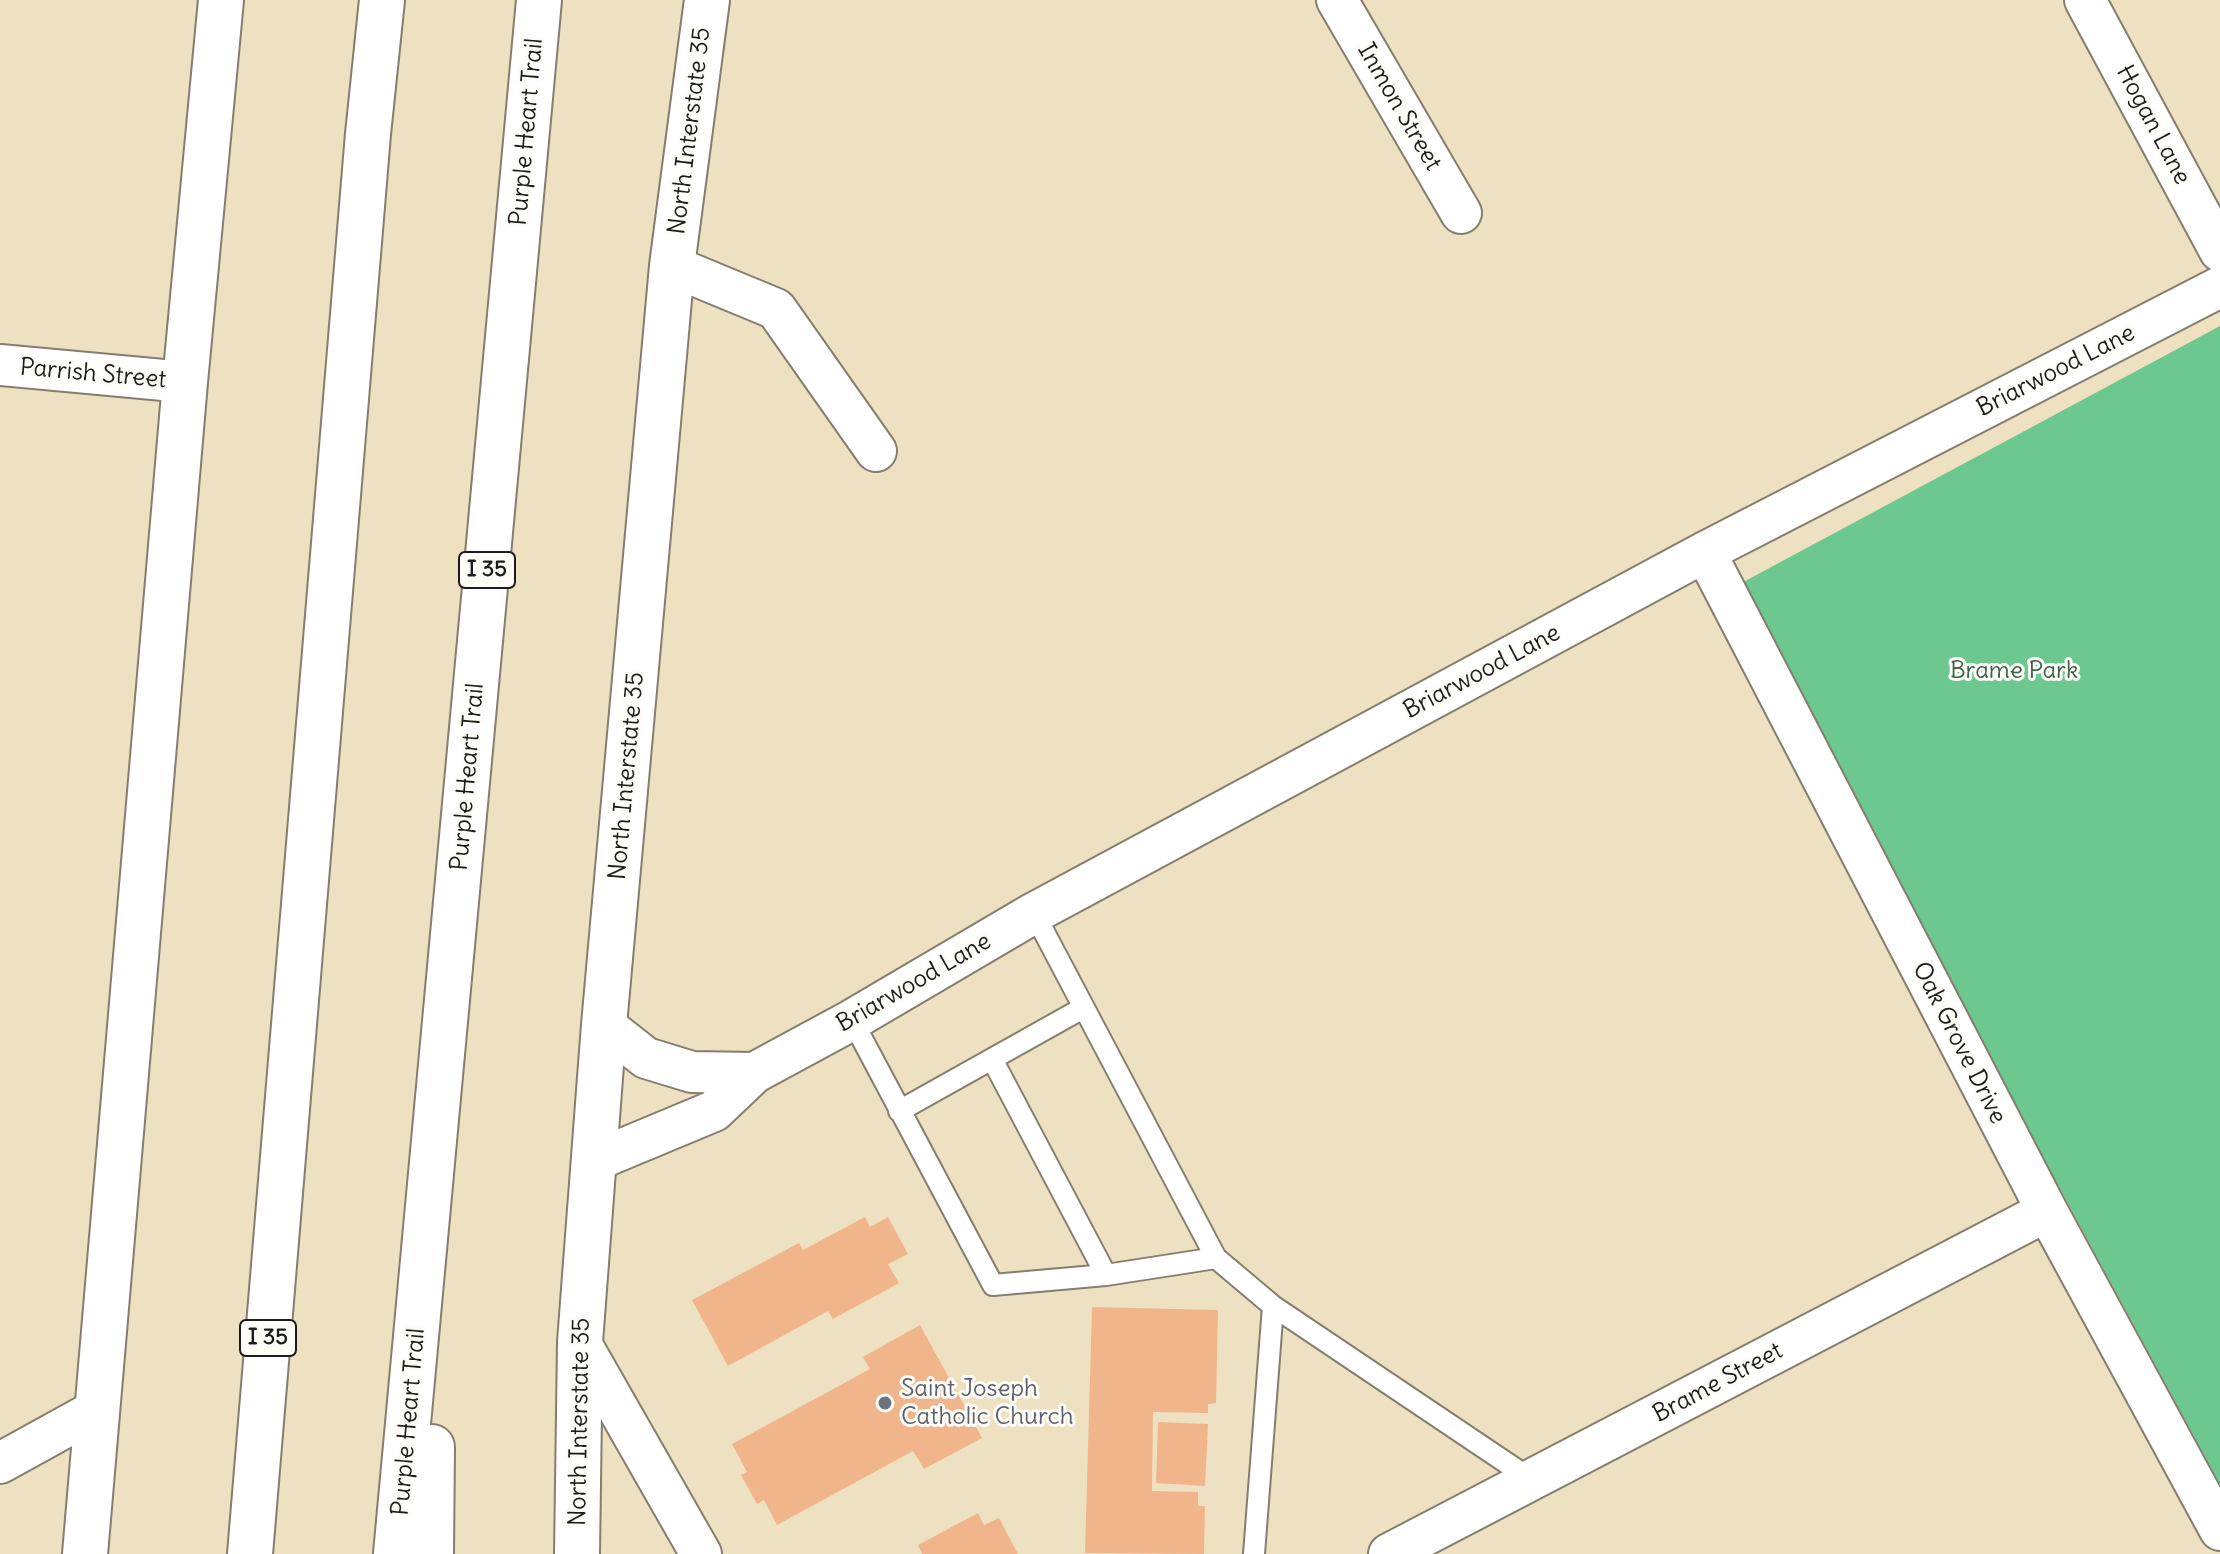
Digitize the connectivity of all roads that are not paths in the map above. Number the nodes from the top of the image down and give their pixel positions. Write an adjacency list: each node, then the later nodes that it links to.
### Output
1 (221, 0): 12 (main road)
2 (382, 0): 22 (main road, I 35)
3 (539, 0): 23 (main road, Purple Heart Trail / I 35)
4 (707, 0): 9 (main road, North Interstate 35)
5 (1337, 0): 7 (street, Inmon Street)
6 (2085, 0): 8 (street, Hogan Lane)
7 (1461, 213)
8 (2220, 251)
9 (672, 266): 13 (street); 18 (main road, North Interstate 35)
10 (2220, 287): 14 (street, Briarwood Lane)
11 (0, 365): 12 (street, Parrish Street)
12 (185, 382): 30 (main road)
13 (876, 451)
14 (1705, 552): 15 (street, Briarwood Lane); 25 (street, Oak Grove Drive)
15 (1034, 913): 16 (lane); 17 (street, Briarwood Lane)
16 (1083, 1008): 19 (lane); 26 (lane)
17 (852, 1020): 20 (street, Briarwood Lane); 21 (lane)
18 (604, 1025): 20 (street, Briarwood Lane); 24 (main road, North Interstate 35)
19 (992, 1059): 21 (lane); 27 (lane)
20 (754, 1073): 24 (street, Briarwood Lane)
21 (899, 1111): 27 (lane)
22 (286, 1122): 35 (main road); 36 (main road, I 35)
23 (435, 1140): 37 (main road, Purple Heart Trail / I 35); 38 (main road)
24 (594, 1161): 29 (main road, North Interstate 35)
25 (2047, 1211): 32 (street, Brame Street); 33 (street, Oak Grove Drive)
26 (1216, 1258): 27 (lane); 28 (lane)
27 (1106, 1275)
28 (1273, 1306): 32 (lane); 41 (lane)
29 (580, 1342): 39 (main road, North Interstate 35); 40 (street)
30 (98, 1409): 31 (street); 34 (main road)
31 (0, 1463)
32 (1532, 1480): 42 (street, Brame Street)
33 (2220, 1530)
34 (85, 1554)
35 (218, 1554)
36 (250, 1554)
37 (396, 1554)
38 (431, 1554)
39 (577, 1554)
40 (701, 1554)
41 (1254, 1554)
42 (1389, 1554)

